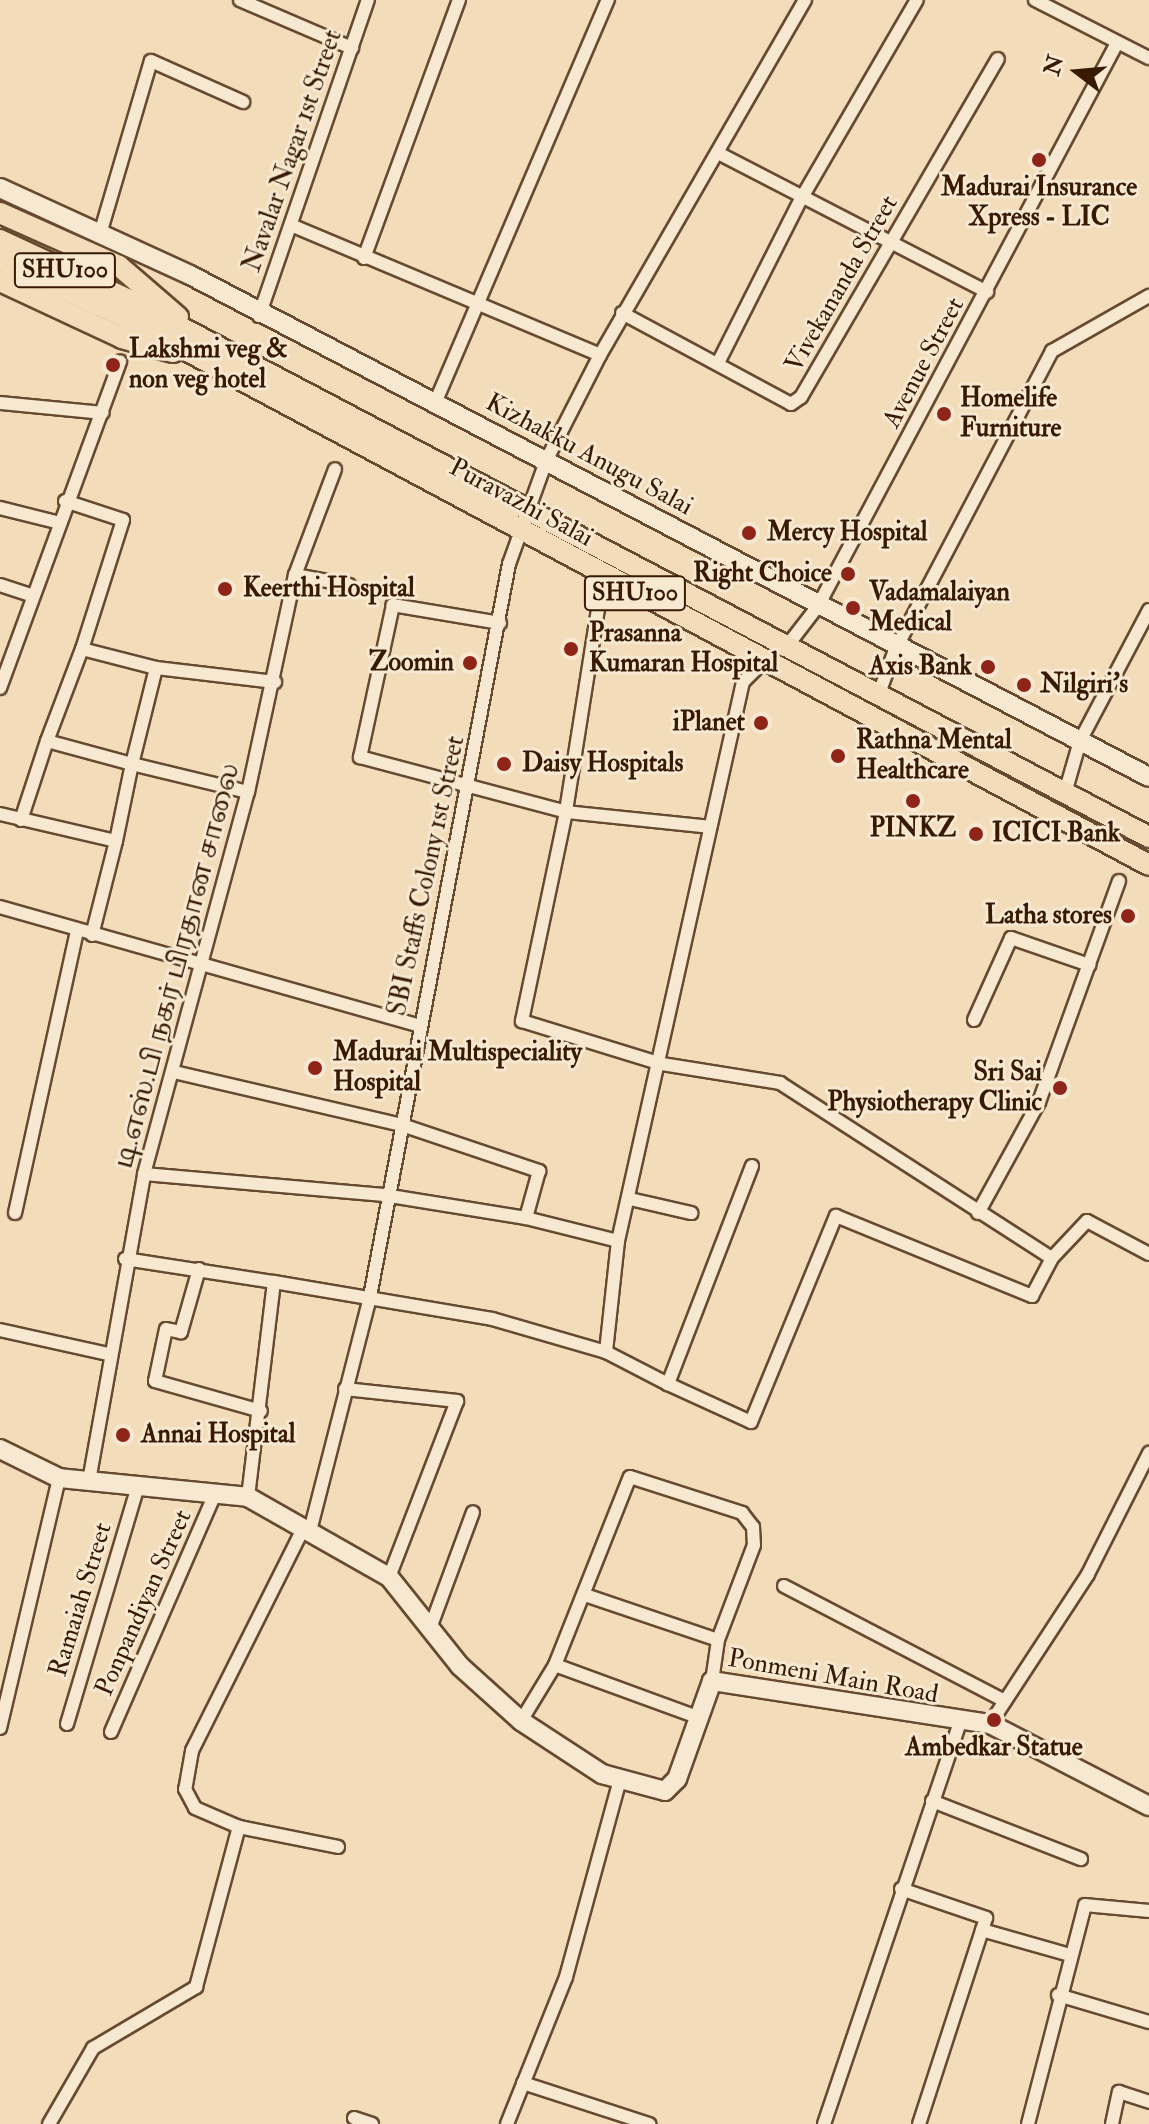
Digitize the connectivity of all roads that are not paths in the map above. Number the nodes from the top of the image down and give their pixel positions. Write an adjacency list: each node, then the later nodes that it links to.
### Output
1 (240, 0): 9 (street)
2 (368, 0): 9 (street, Navalar Nagar 1st Street)
3 (459, 0): 21 (street)
4 (608, 0): 27 (street)
5 (805, 0): 13 (street, SBI Staffs Colony 1st Street)
6 (917, 0): 15 (street)
7 (1035, 0): 8 (street)
8 (1117, 43): 10 (street); 24 (street, Avenue Street)
9 (352, 48): 17 (street, Navalar Nagar 1st Street)
10 (1149, 58)
11 (998, 59): 20 (street, Vivekananda Street)
12 (243, 102): 18 (street)
13 (718, 153): 15 (street); 28 (street, SBI Staffs Colony 1st Street)
14 (0, 188): 18 (street, Kizhakku Anugu Salai)
15 (801, 199): 20 (street); 33 (street)
16 (0, 213): 30 (main road)
17 (291, 225): 21 (street); 29 (street, Navalar Nagar 1st Street)
18 (100, 234): 29 (street, Kizhakku Anugu Salai)
19 (0, 240): 26 (main road, SHU100)
20 (891, 244): 24 (street); 33 (street, Vivekananda Street)
21 (364, 258): 27 (street)
22 (0, 260): 26 (main road, SHU100)
23 (0, 281): 34 (main road)
24 (987, 292): 49 (street, Avenue Street)
25 (1149, 296): 55 (street)
26 (127, 308): 30 (main road, Puravazhi Salai / SHU100); 34 (main road, Puravazhi Salai / SHU100)
27 (475, 308): 31 (street); 36 (street)
28 (622, 313): 31 (street, SBI Staffs Colony 1st Street); 33 (street, Vivekananda Street)
29 (259, 316): 36 (street, Kizhakku Anugu Salai)
30 (205, 340): 42 (main road, Puravazhi Salai / SHU100)
31 (600, 355): 38 (street, SBI Staffs Colony 1st Street)
32 (120, 361): 37 (street)
33 (719, 361)
34 (208, 362): 44 (main road, Puravazhi Salai / SHU100)
35 (0, 403): 37 (street)
36 (435, 403): 38 (street, Kizhakku Anugu Salai)
37 (103, 413): 40 (street)
38 (546, 461): 42 (street, SBI Staffs Colony 1st Street); 49 (street, Kizhakku Anugu Salai)
39 (335, 469): 45 (street, டி.எஸ்.பி நகர் பிரதான சாலை)
40 (65, 501): 43 (street); 54 (street)
41 (0, 508): 43 (street)
42 (532, 514): 44 (street, SBI Staffs Colony 1st Street); 53 (main road, Puravazhi Salai / SHU100)
43 (56, 522): 48 (street)
44 (521, 533): 52 (street, SBI Staffs Colony 1st Street); 56 (main road, Puravazhi Salai / SHU100)
45 (295, 575): 47 (street); 59 (street, டி.எஸ்.பி நகர் பிரதான சாலை)
46 (0, 585): 48 (street)
47 (349, 585)
48 (31, 595): 57 (street)
49 (818, 606): 53 (street, Avenue Street); 55 (street, Kizhakku Anugu Salai)
50 (598, 609): 69 (street)
51 (1149, 610): 63 (street)
52 (500, 623): 66 (street, SBI Staffs Colony 1st Street); 66 (street)
53 (787, 648): 56 (street, Avenue Street); 61 (main road, Puravazhi Salai / SHU100)
54 (82, 649): 58 (street); 62 (street)
55 (895, 650): 61 (street); 63 (street, Kizhakku Anugu Salai)
56 (764, 659): 72 (street, Avenue Street); 75 (main road, Puravazhi Salai / SHU100)
57 (3, 664): 60 (street)
58 (156, 668): 59 (street); 64 (street)
59 (275, 682): 67 (street, டி.எஸ்.பி நகர் பிரதான சாலை)
60 (0, 688)
61 (878, 696): 68 (main road, Puravazhi Salai / SHU100)
62 (47, 741): 64 (street); 71 (street)
63 (1080, 741): 65 (street, Kizhakku Anugu Salai); 68 (street)
64 (132, 764): 67 (street); 74 (street)
65 (1149, 777)
66 (472, 790): 69 (street); 83 (street, SBI Staffs Colony 1st Street)
67 (248, 792): 81 (street, டி.எஸ்.பி நகர் பிரதான சாலை)
68 (1065, 793): 73 (main road, Puravazhi Salai / SHU100)
69 (566, 812): 72 (street); 84 (street)
70 (0, 814): 71 (street)
71 (21, 820): 74 (street)
72 (710, 827): 84 (street)
73 (1149, 837)
74 (116, 841): 79 (street)
75 (1149, 865)
76 (1119, 881): 80 (street)
77 (0, 907): 78 (street)
78 (77, 930): 79 (street); 91 (street)
79 (92, 935): 81 (street)
80 (1089, 965): 82 (street); 93 (street)
81 (199, 969): 83 (street); 85 (street, டி.எஸ்.பி நகர் பிரதான சாலை)
82 (974, 1020)
83 (416, 1025): 86 (street, SBI Staffs Colony 1st Street)
84 (662, 1064): 90 (street); 93 (street)
85 (174, 1072): 86 (street); 88 (street, டி.எஸ்.பி நகர் பிரதான சாலை)
86 (402, 1125): 89 (street, SBI Staffs Colony 1st Street); 94 (street)
87 (752, 1166): 105 (street)
88 (144, 1174): 89 (street); 98 (street, டி.எஸ்.பி நகர் பிரதான சாலை)
89 (384, 1195): 94 (street); 101 (street, SBI Staffs Colony 1st Street)
90 (630, 1199): 92 (street); 95 (street)
91 (15, 1213)
92 (691, 1213)
93 (978, 1213): 97 (street)
94 (526, 1218): 95 (street)
95 (618, 1241): 103 (street)
96 (1149, 1254): 97 (street)
97 (1052, 1258): 105 (street)
98 (125, 1259): 99 (street); 104 (street, டி.எஸ்.பி நகர் பிரதான சாலை)
99 (199, 1269): 100 (street); 107 (street)
100 (274, 1282): 101 (street); 107 (street)
101 (369, 1302): 103 (street); 106 (street, SBI Staffs Colony 1st Street)
102 (0, 1330): 104 (street)
103 (606, 1352): 105 (street)
104 (108, 1354): 111 (street, டி.எஸ்.பி நகர் பிரதான சாலை)
105 (668, 1384)
106 (345, 1389): 116 (street, SBI Staffs Colony 1st Street); 117 (street)
107 (261, 1411): 114 (street)
108 (0, 1449): 110 (street, Ponmeni Main Road)
109 (1149, 1453): 126 (street)
110 (59, 1478): 111 (street, Ponmeni Main Road); 123 (street)
111 (89, 1481): 112 (street, Ponmeni Main Road)
112 (137, 1489): 113 (street, Ponmeni Main Road); 129 (street, Ramaiah Street)
113 (216, 1492): 114 (street, Ponmeni Main Road); 133 (street, Ponpandiyan Street)
114 (248, 1497): 116 (street, Ponmeni Main Road)
115 (473, 1512): 120 (street)
116 (307, 1529): 117 (street, Ponmeni Main Road); 137 (street, SBI Staffs Colony 1st Street)
117 (389, 1577): 120 (street, Ponmeni Main Road)
118 (784, 1586): 126 (street)
119 (585, 1595): 121 (street); 121 (street); 124 (street)
120 (432, 1623): 128 (street, Ponmeni Main Road)
121 (718, 1640): 125 (street)
122 (0, 1660): 123 (street)
123 (16, 1663): 132 (street)
124 (555, 1665): 127 (street); 128 (street)
125 (712, 1681): 127 (street, Ponmeni Main Road); 131 (street, Ponmeni Main Road)
126 (1005, 1701): 130 (street)
127 (700, 1718): 134 (street, Ponmeni Main Road)
128 (521, 1721): 134 (street, Ponmeni Main Road)
129 (67, 1724)
130 (990, 1724): 131 (street, Ponmeni Main Road); 136 (street, Ponmeni Main Road)
131 (959, 1725): 135 (street)
132 (0, 1728)
133 (111, 1732)
134 (620, 1779): 146 (street)
135 (932, 1801): 139 (street); 140 (street)
136 (1149, 1806)
137 (239, 1827): 138 (street); 149 (street)
138 (338, 1847)
139 (1081, 1859)
140 (901, 1889): 142 (street); 153 (street)
141 (1149, 1911): 143 (street)
142 (982, 1930): 143 (street); 154 (street)
143 (1070, 1955): 144 (street)
144 (1058, 1995): 145 (street); 155 (street)
145 (1149, 2022)
146 (523, 2083): 151 (street); 152 (street)
147 (1149, 2102): 156 (street)
148 (354, 2118): 150 (street)
149 (49, 2124)
150 (372, 2124)
151 (507, 2124)
152 (649, 2124)
153 (824, 2124)
154 (919, 2124)
155 (1028, 2124)
156 (1112, 2124)

